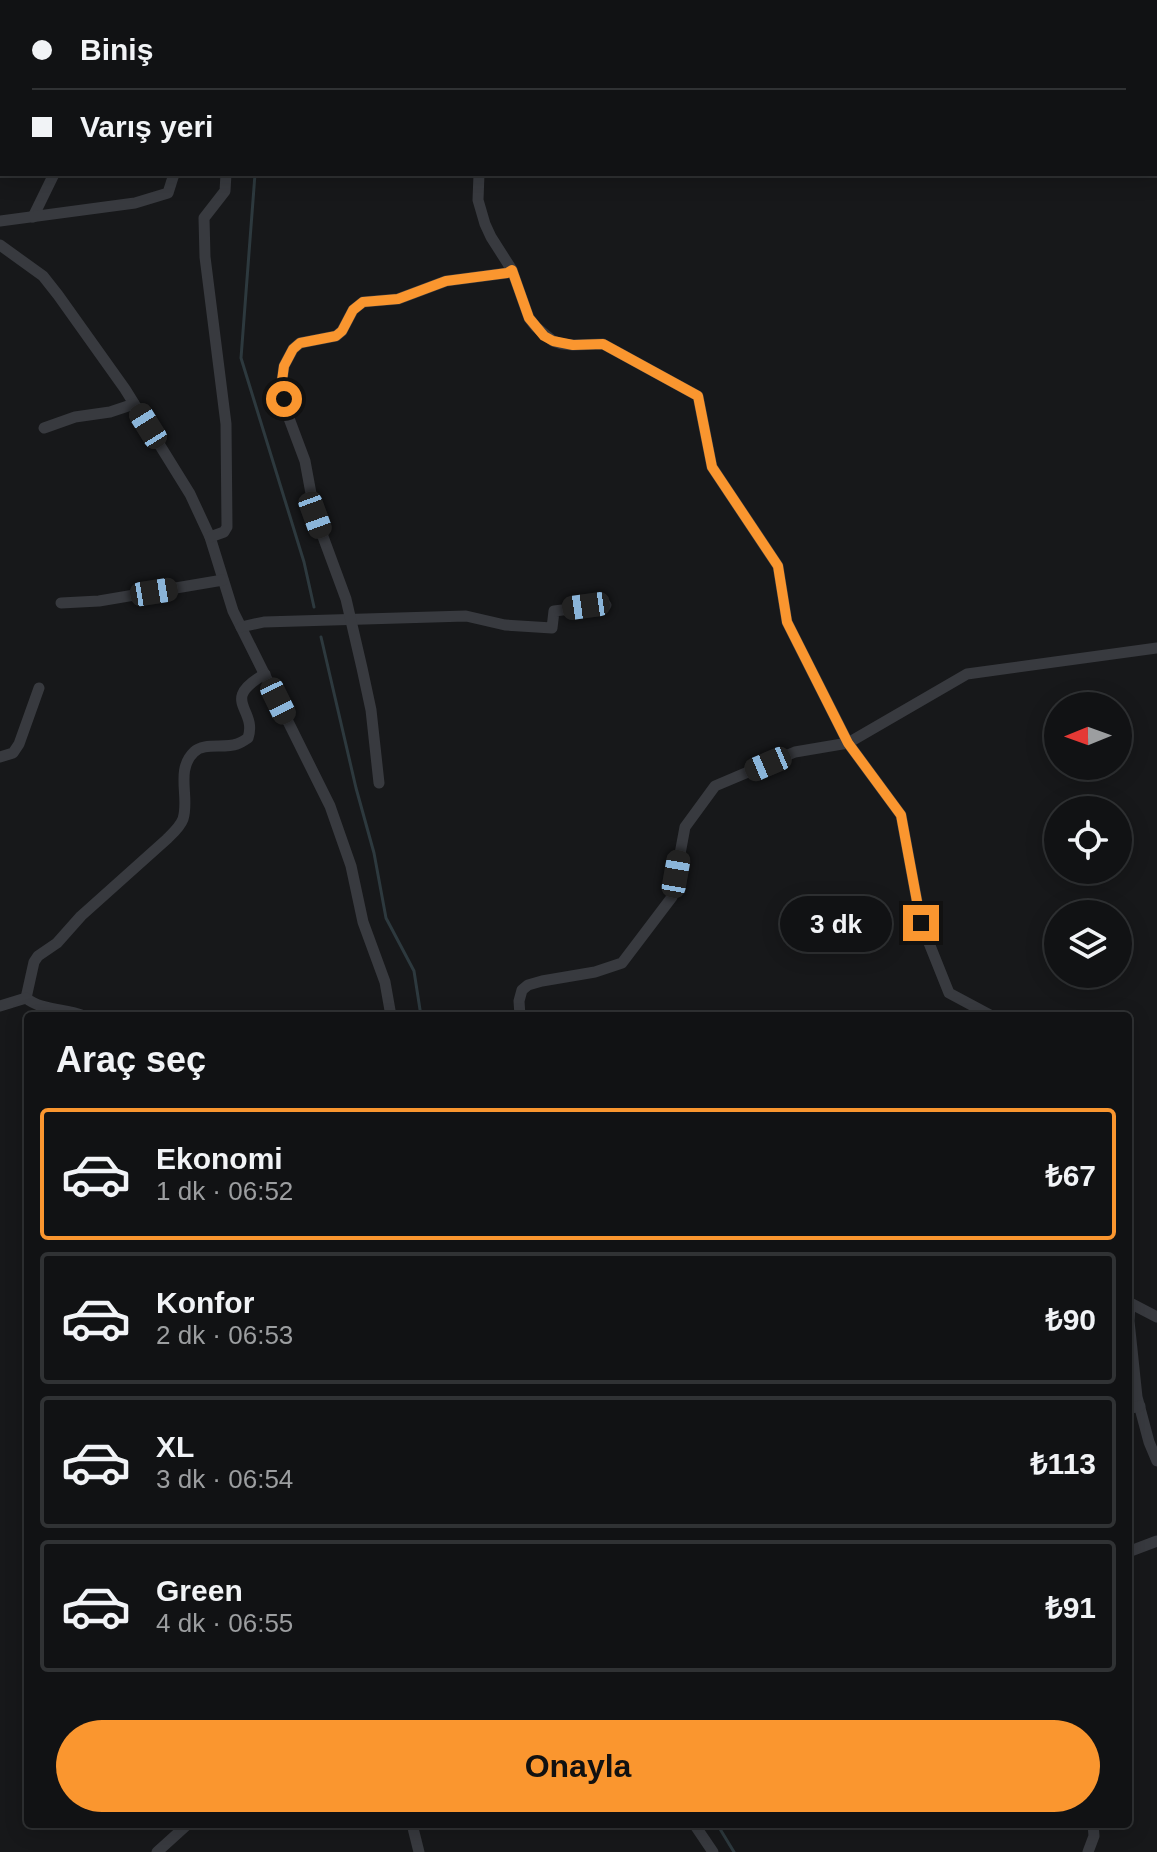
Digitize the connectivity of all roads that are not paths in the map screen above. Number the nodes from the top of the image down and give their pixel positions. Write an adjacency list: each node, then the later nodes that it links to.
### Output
1 (53, 176): 5 (street)
2 (173, 176): 5 (street)
3 (226, 176): 11 (street)
4 (479, 176): 8 (street)
5 (33, 217): 6 (street)
6 (0, 221)
7 (0, 245): 9 (street)
8 (512, 270): 15 (street); 20 (street)
9 (134, 404): 10 (street); 11 (street)
10 (44, 428)
11 (210, 537): 12 (street)
12 (223, 580): 13 (street); 16 (street)
13 (61, 603)
14 (606, 605): 15 (street)
15 (349, 619): 16 (street); 22 (street)
16 (241, 627): 18 (street)
17 (1157, 648): 20 (street)
18 (265, 674): 23 (street); 26 (street)
19 (39, 688): 21 (street)
20 (848, 743): 27 (street); 28 (street)
21 (0, 757)
22 (379, 783)
23 (26, 998): 24 (street); 25 (street)
24 (0, 1006)
25 (75, 1012)
26 (390, 1012)
27 (520, 1012)
28 (985, 1012)
29 (1132, 1304): 30 (street)
30 (1157, 1317)
31 (1132, 1373): 32 (street)
32 (1134, 1408): 33 (street)
33 (1157, 1461)
34 (1157, 1541): 35 (street)
35 (1132, 1550)
36 (184, 1828): 40 (street)
37 (413, 1828): 41 (street)
38 (697, 1828): 42 (street)
39 (1093, 1828): 43 (street)
40 (157, 1852)
41 (419, 1852)
42 (713, 1852)
43 (1088, 1852)

